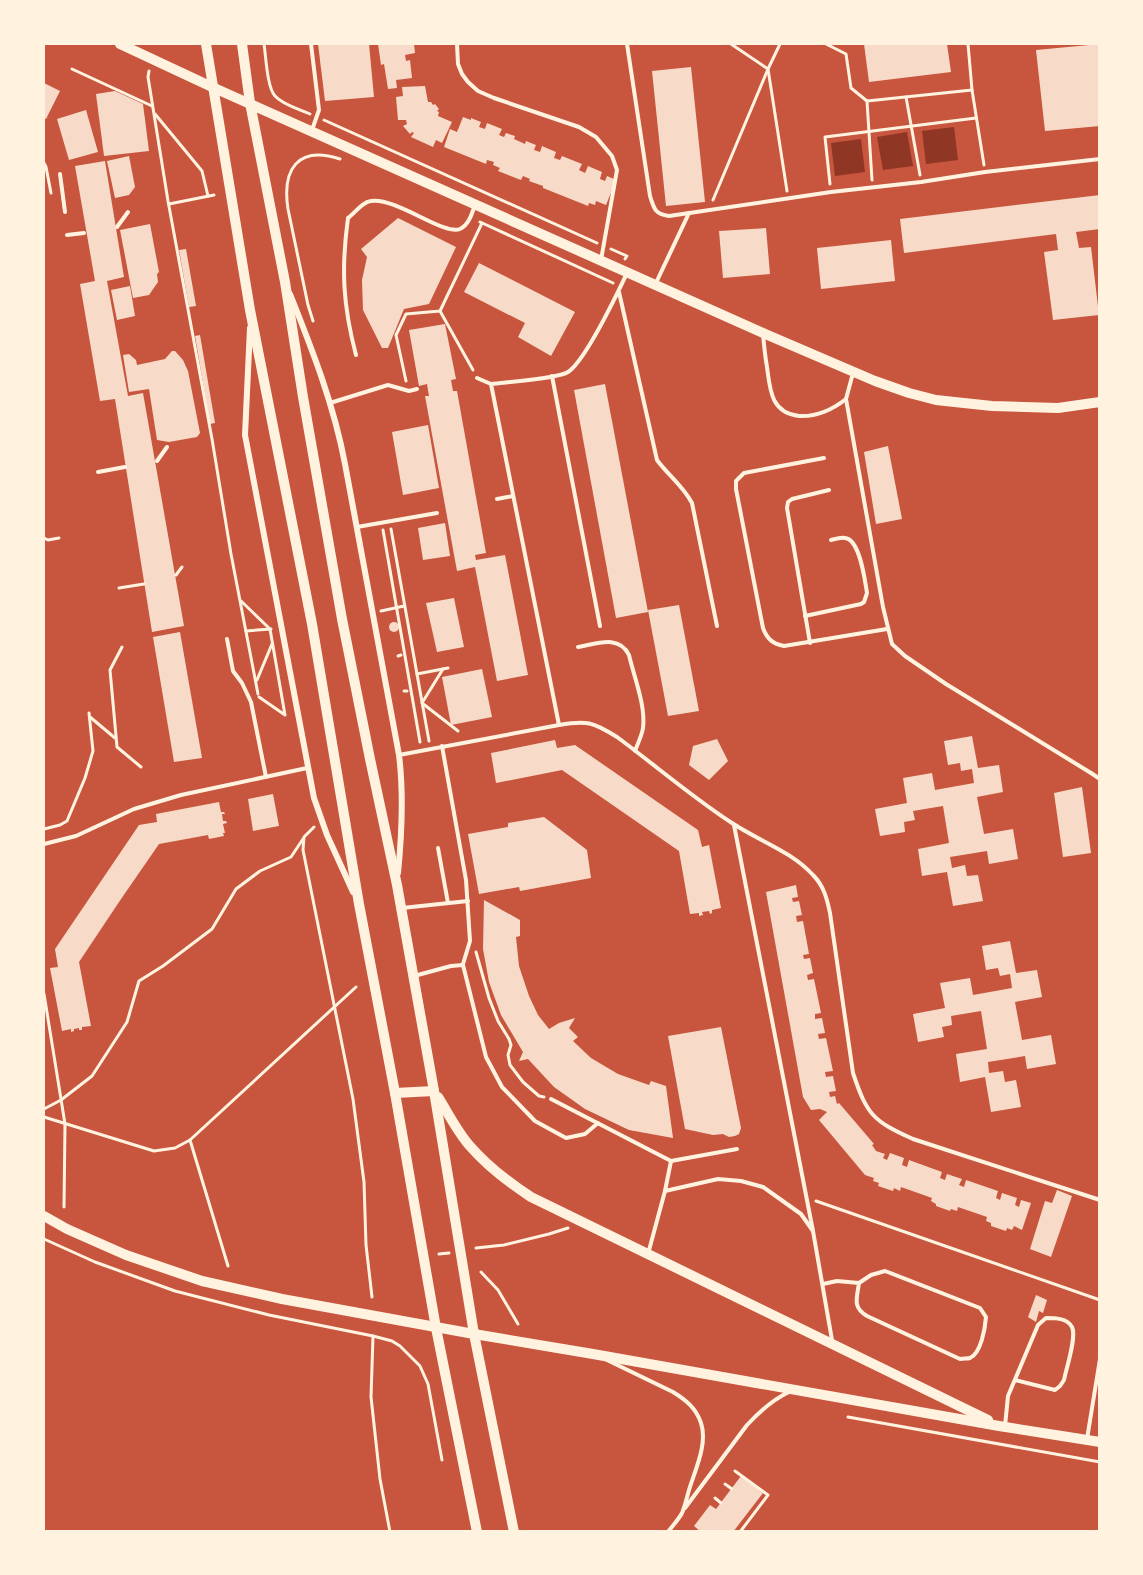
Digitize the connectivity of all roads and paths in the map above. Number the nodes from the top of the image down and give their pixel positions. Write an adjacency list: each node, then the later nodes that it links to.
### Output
1 (120, 44): 14 (main road)
2 (206, 44): 14 (main road)
3 (243, 44): 18 (main road)
4 (311, 44): 23 (lane)
5 (457, 44): 46 (lane)
6 (627, 44): 41 (lane)
7 (731, 44): 13 (path)
8 (780, 44): 13 (path)
9 (826, 44): 17 (path)
10 (968, 44): 15 (path)
11 (151, 65): 19 (path)
12 (72, 69): 19 (path)
13 (768, 69): 35 (path); 38 (path)
14 (212, 87): 18 (main road); 51 (main road)
15 (972, 90): 16 (path); 21 (path)
16 (906, 97): 17 (path); 22 (path)
17 (867, 101): 24 (path)
18 (249, 103): 23 (main road); 48 (main road)
19 (152, 106): 20 (path)
20 (153, 113): 34 (path); 36 (path)
21 (976, 118): 22 (path); 27 (path)
22 (911, 126): 24 (path); 29 (path)
23 (312, 131): 37 (main road)
24 (869, 131): 30 (path); 31 (path)
25 (1100, 159): 27 (lane)
26 (44, 163): 32 (path)
27 (985, 172): 29 (lane)
28 (60, 174): 39 (lane)
29 (921, 182): 30 (lane)
30 (873, 187): 31 (lane)
31 (831, 192): 35 (lane)
32 (51, 193)
33 (214, 195): 34 (path)
34 (208, 196): 36 (path)
35 (788, 198): 38 (lane)
36 (168, 204): 83 (path)
37 (475, 204): 46 (main road); 54 (lane)
38 (709, 211): 41 (lane)
39 (65, 212)
40 (128, 212): 43 (lane)
41 (689, 213): 49 (lane)
42 (482, 223): 52 (path)
43 (117, 227)
44 (84, 233): 45 (lane)
45 (67, 235)
46 (601, 261): 47 (main road)
47 (627, 273): 49 (main road); 50 (lane)
48 (285, 282): 63 (street); 122 (main road)
49 (655, 285): 53 (main road)
50 (619, 291): 56 (lane); 86 (lane)
51 (250, 310): 113 (street); 125 (main road)
52 (440, 311): 57 (path); 60 (path)
53 (763, 333): 55 (main road); 61 (lane)
54 (356, 355)
55 (853, 372): 61 (lane); 62 (main road)
56 (552, 376): 58 (lane); 85 (lane)
57 (477, 378): 58 (lane)
58 (491, 384): 70 (lane)
59 (417, 389): 60 (lane)
60 (409, 391): 63 (lane)
61 (846, 399): 87 (lane)
62 (1100, 402)
63 (330, 403): 75 (street)
64 (167, 447): 66 (lane)
65 (824, 458): 89 (lane)
66 (157, 461)
67 (125, 467): 68 (lane)
68 (98, 472)
69 (829, 490): 84 (lane)
70 (513, 496): 71 (lane); 104 (lane)
71 (497, 499)
72 (437, 513): 73 (lane)
73 (389, 521): 74 (lane); 93 (path)
74 (381, 522): 75 (lane); 109 (path)
75 (357, 527): 111 (street)
76 (44, 538): 77 (path)
77 (59, 538)
78 (831, 540): 84 (lane)
79 (182, 567): 80 (path)
80 (176, 574)
81 (144, 584): 82 (path)
82 (119, 588)
83 (240, 600): 90 (path); 98 (path)
84 (805, 616): 89 (lane)
85 (600, 626)
86 (717, 626)
87 (887, 629): 89 (lane); 115 (lane)
88 (227, 639): 114 (lane)
89 (810, 643)
90 (272, 644): 98 (path); 101 (path)
91 (122, 646): 106 (path)
92 (578, 647): 110 (lane)
93 (413, 653): 94 (path); 97 (path)
94 (407, 654)
95 (448, 668): 96 (path)
96 (443, 669): 97 (path); 102 (path)
97 (417, 674): 99 (path)
98 (256, 681): 101 (path)
99 (420, 688): 100 (path); 102 (path)
100 (414, 690)
101 (259, 696): 103 (path)
102 (422, 703): 105 (path); 108 (path)
103 (261, 708)
104 (559, 725): 107 (lane); 110 (lane)
105 (458, 731)
106 (116, 739): 112 (path); 118 (path)
107 (442, 746): 108 (lane); 123 (lane)
108 (430, 749): 109 (lane)
109 (422, 750): 111 (lane)
110 (635, 751): 116 (lane)
111 (399, 755): 122 (street)
112 (141, 767)
113 (307, 768): 114 (lane); 125 (street)
114 (266, 777): 120 (lane)
115 (1100, 780)
116 (734, 825): 145 (lane); 146 (lane)
117 (314, 827): 119 (path)
118 (44, 829)
119 (304, 837): 132 (path); 136 (path)
120 (44, 844)
121 (438, 848): 124 (lane)
122 (397, 885): 126 (main road)
123 (468, 902): 124 (lane); 127 (lane)
124 (448, 903): 126 (lane)
125 (359, 904): 134 (main road)
126 (401, 908): 129 (main road)
127 (470, 941): 128 (lane); 135 (path)
128 (463, 964): 129 (lane); 139 (lane)
129 (413, 976): 133 (main road)
130 (356, 987): 132 (path)
131 (44, 994): 136 (path)
132 (334, 1006): 141 (path); 160 (path)
133 (434, 1091): 134 (main road); 155 (main road); 164 (main road)
134 (395, 1093): 163 (main road)
135 (551, 1099): 139 (lane)
136 (61, 1100): 137 (path); 140 (path)
137 (44, 1109)
138 (44, 1117): 140 (path)
139 (598, 1123): 143 (lane)
140 (66, 1124): 141 (path); 147 (path)
141 (190, 1140): 156 (path)
142 (737, 1149): 143 (lane)
143 (671, 1161): 144 (lane)
144 (664, 1191): 150 (lane); 155 (lane)
145 (806, 1197): 150 (lane); 161 (path)
146 (1100, 1200)
147 (63, 1207)
148 (44, 1216): 163 (main road)
149 (571, 1227): 152 (path)
150 (813, 1231): 159 (lane)
151 (44, 1239): 165 (path)
152 (476, 1248)
153 (449, 1253): 154 (path)
154 (439, 1254)
155 (648, 1255): 166 (main road)
156 (228, 1266)
157 (481, 1272): 162 (path)
158 (859, 1283): 158 (lane); 159 (lane)
159 (823, 1284): 166 (lane)
160 (372, 1296)
161 (1100, 1300)
162 (518, 1324)
163 (436, 1328): 164 (main road); 185 (main road)
164 (474, 1334): 167 (main road); 183 (main road)
165 (373, 1336): 175 (path); 184 (path)
166 (832, 1344): 172 (main road)
167 (593, 1354): 170 (main road); 182 (lane)
168 (1100, 1359): 173 (lane)
169 (1015, 1380): 169 (lane); 172 (lane)
170 (795, 1390): 172 (main road); 182 (lane)
171 (848, 1417): 176 (path)
172 (1002, 1426): 173 (main road)
173 (1087, 1440): 174 (main road)
174 (1100, 1442)
175 (442, 1460)
176 (1100, 1462)
177 (735, 1471): 187 (path)
178 (725, 1484): 179 (path)
179 (732, 1489)
180 (715, 1498): 181 (path)
181 (721, 1503)
182 (682, 1512): 186 (lane)
183 (514, 1530)
184 (390, 1532)
185 (477, 1532)
186 (668, 1532)
187 (740, 1532)

